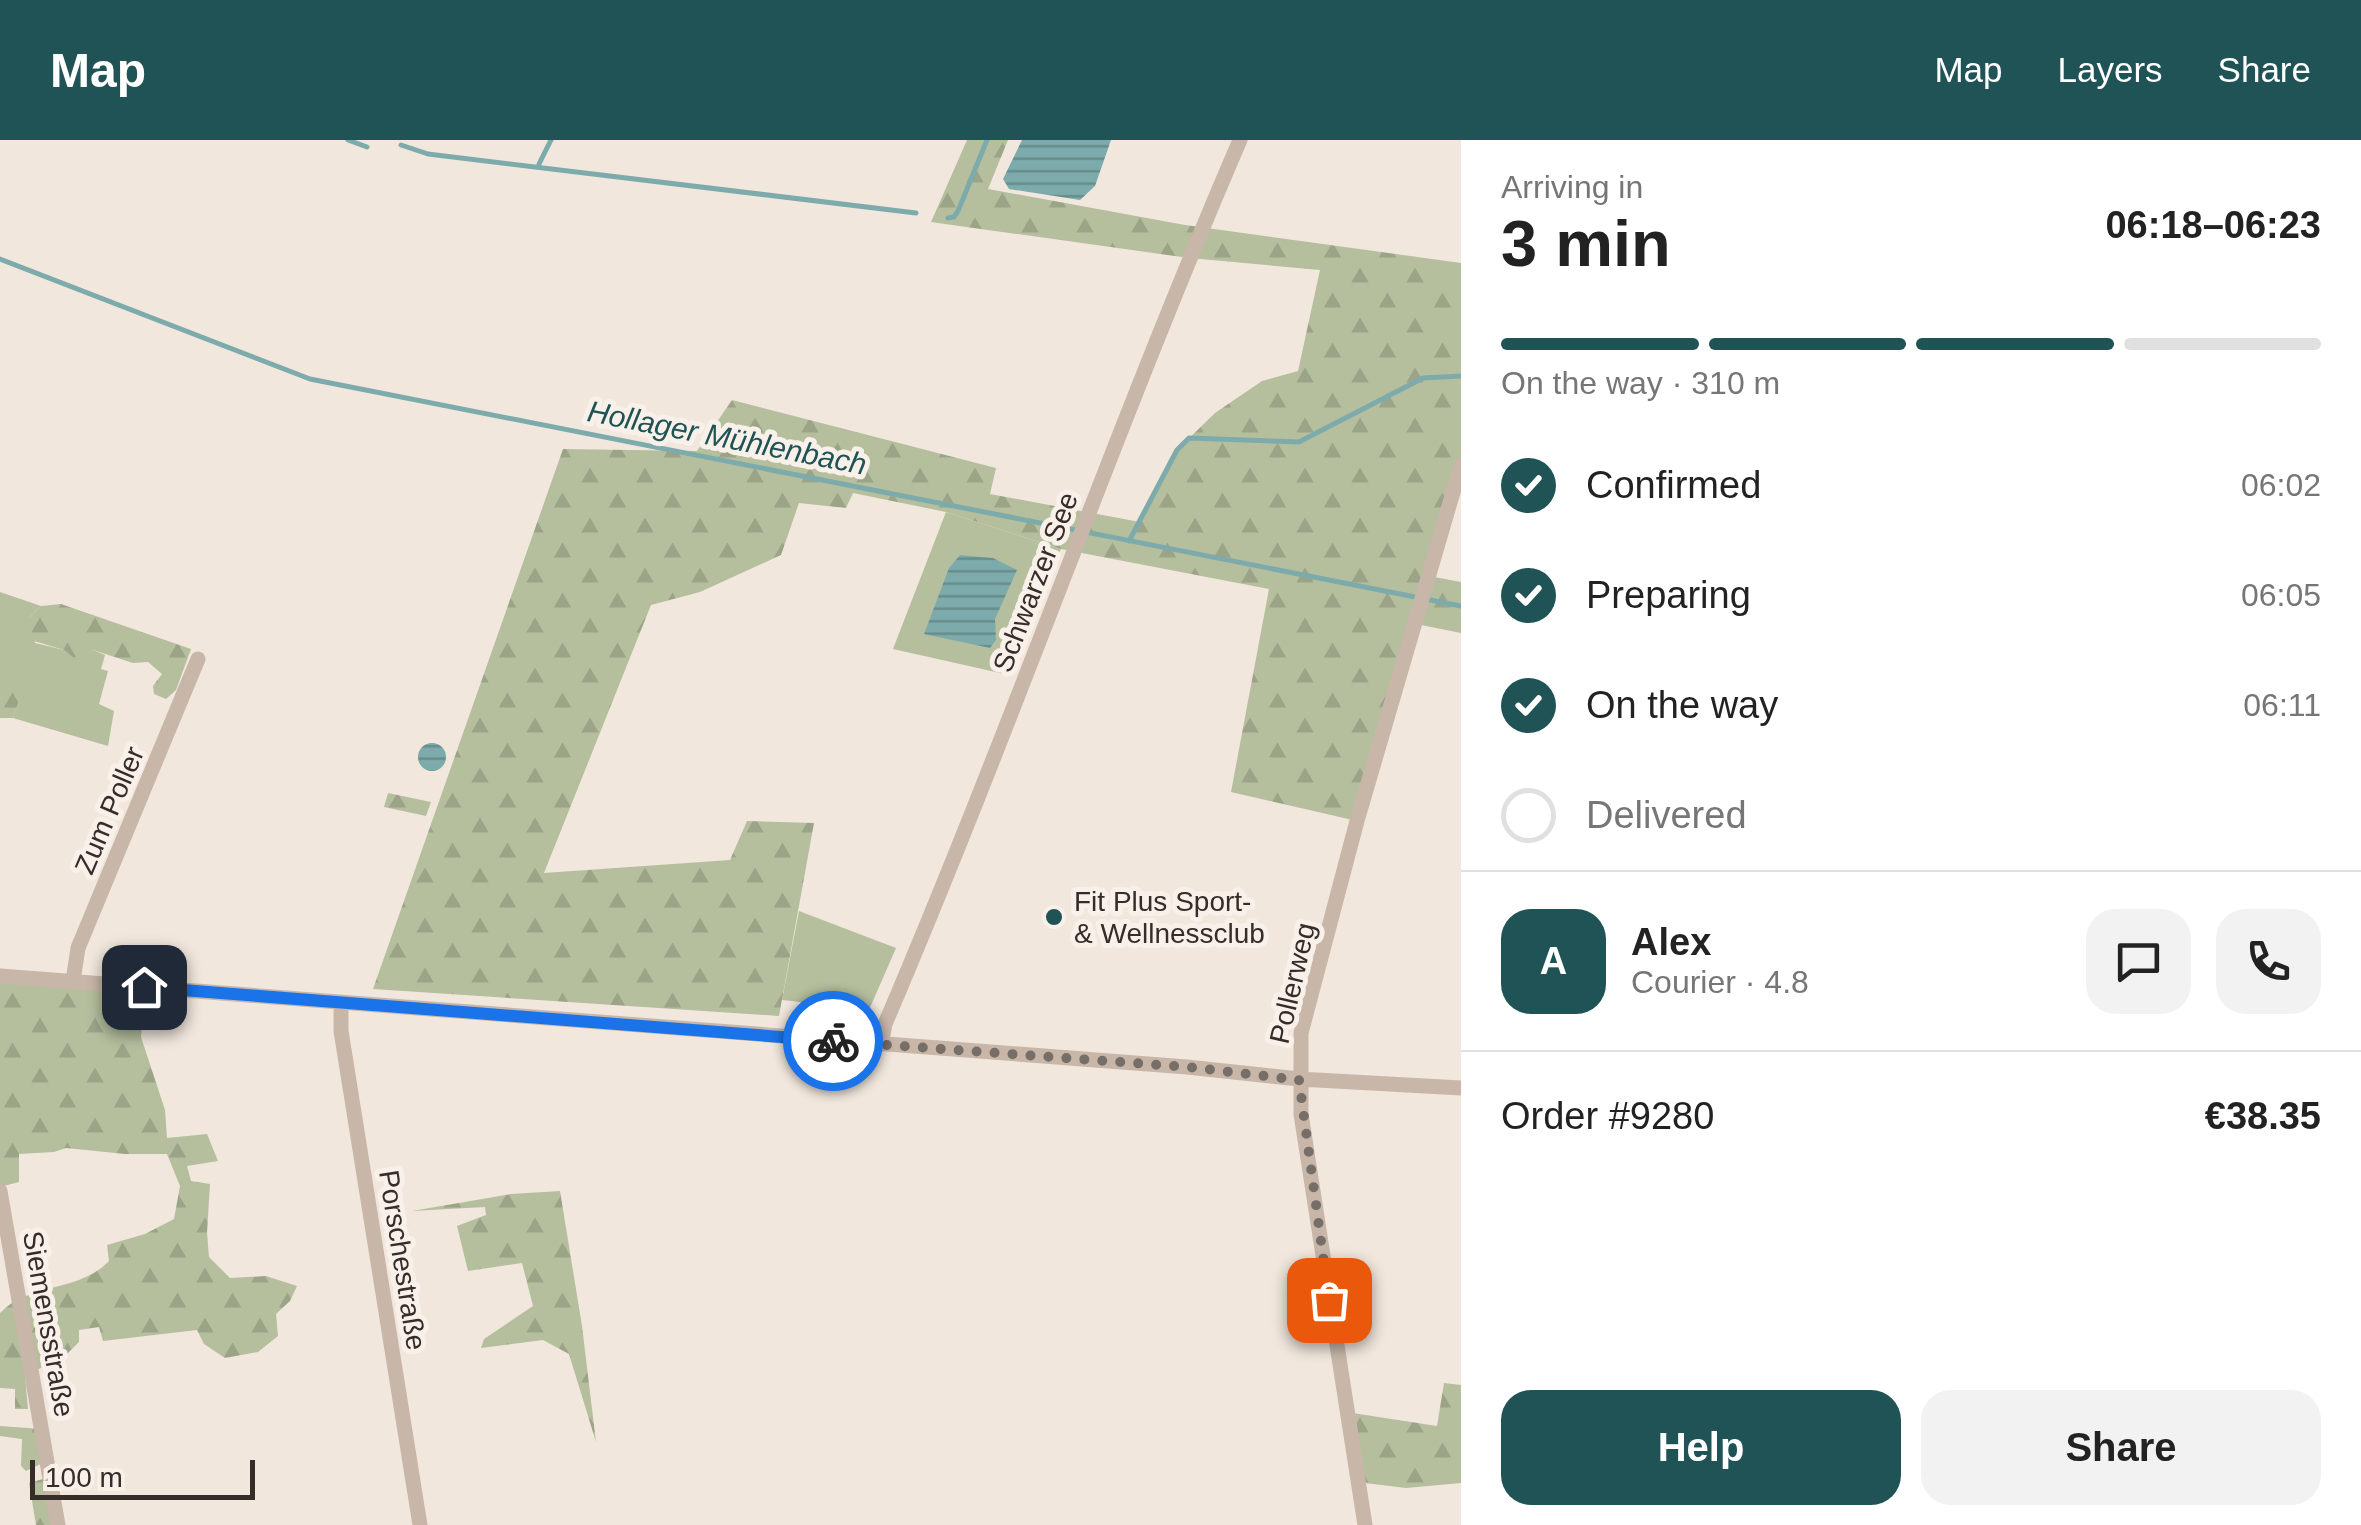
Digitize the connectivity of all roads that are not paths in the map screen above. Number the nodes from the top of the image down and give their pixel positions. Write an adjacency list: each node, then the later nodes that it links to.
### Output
1 (1240, 140): 7 (street, Schwarzer See)
2 (1461, 465): 8 (street, Pollerweg)
3 (198, 659): 5 (street, Zum Poller)
4 (0, 976): 5 (street)
5 (73, 982): 6 (street)
6 (341, 1002): 7 (street); 12 (street, Porschestraße)
7 (881, 1044): 8 (street)
8 (1299, 1080): 9 (street); 13 (street, Pollerweg)
9 (1461, 1088)
10 (0, 1191): 11 (street, Siemensstraße)
11 (58, 1525)
12 (420, 1525)
13 (1365, 1525)

